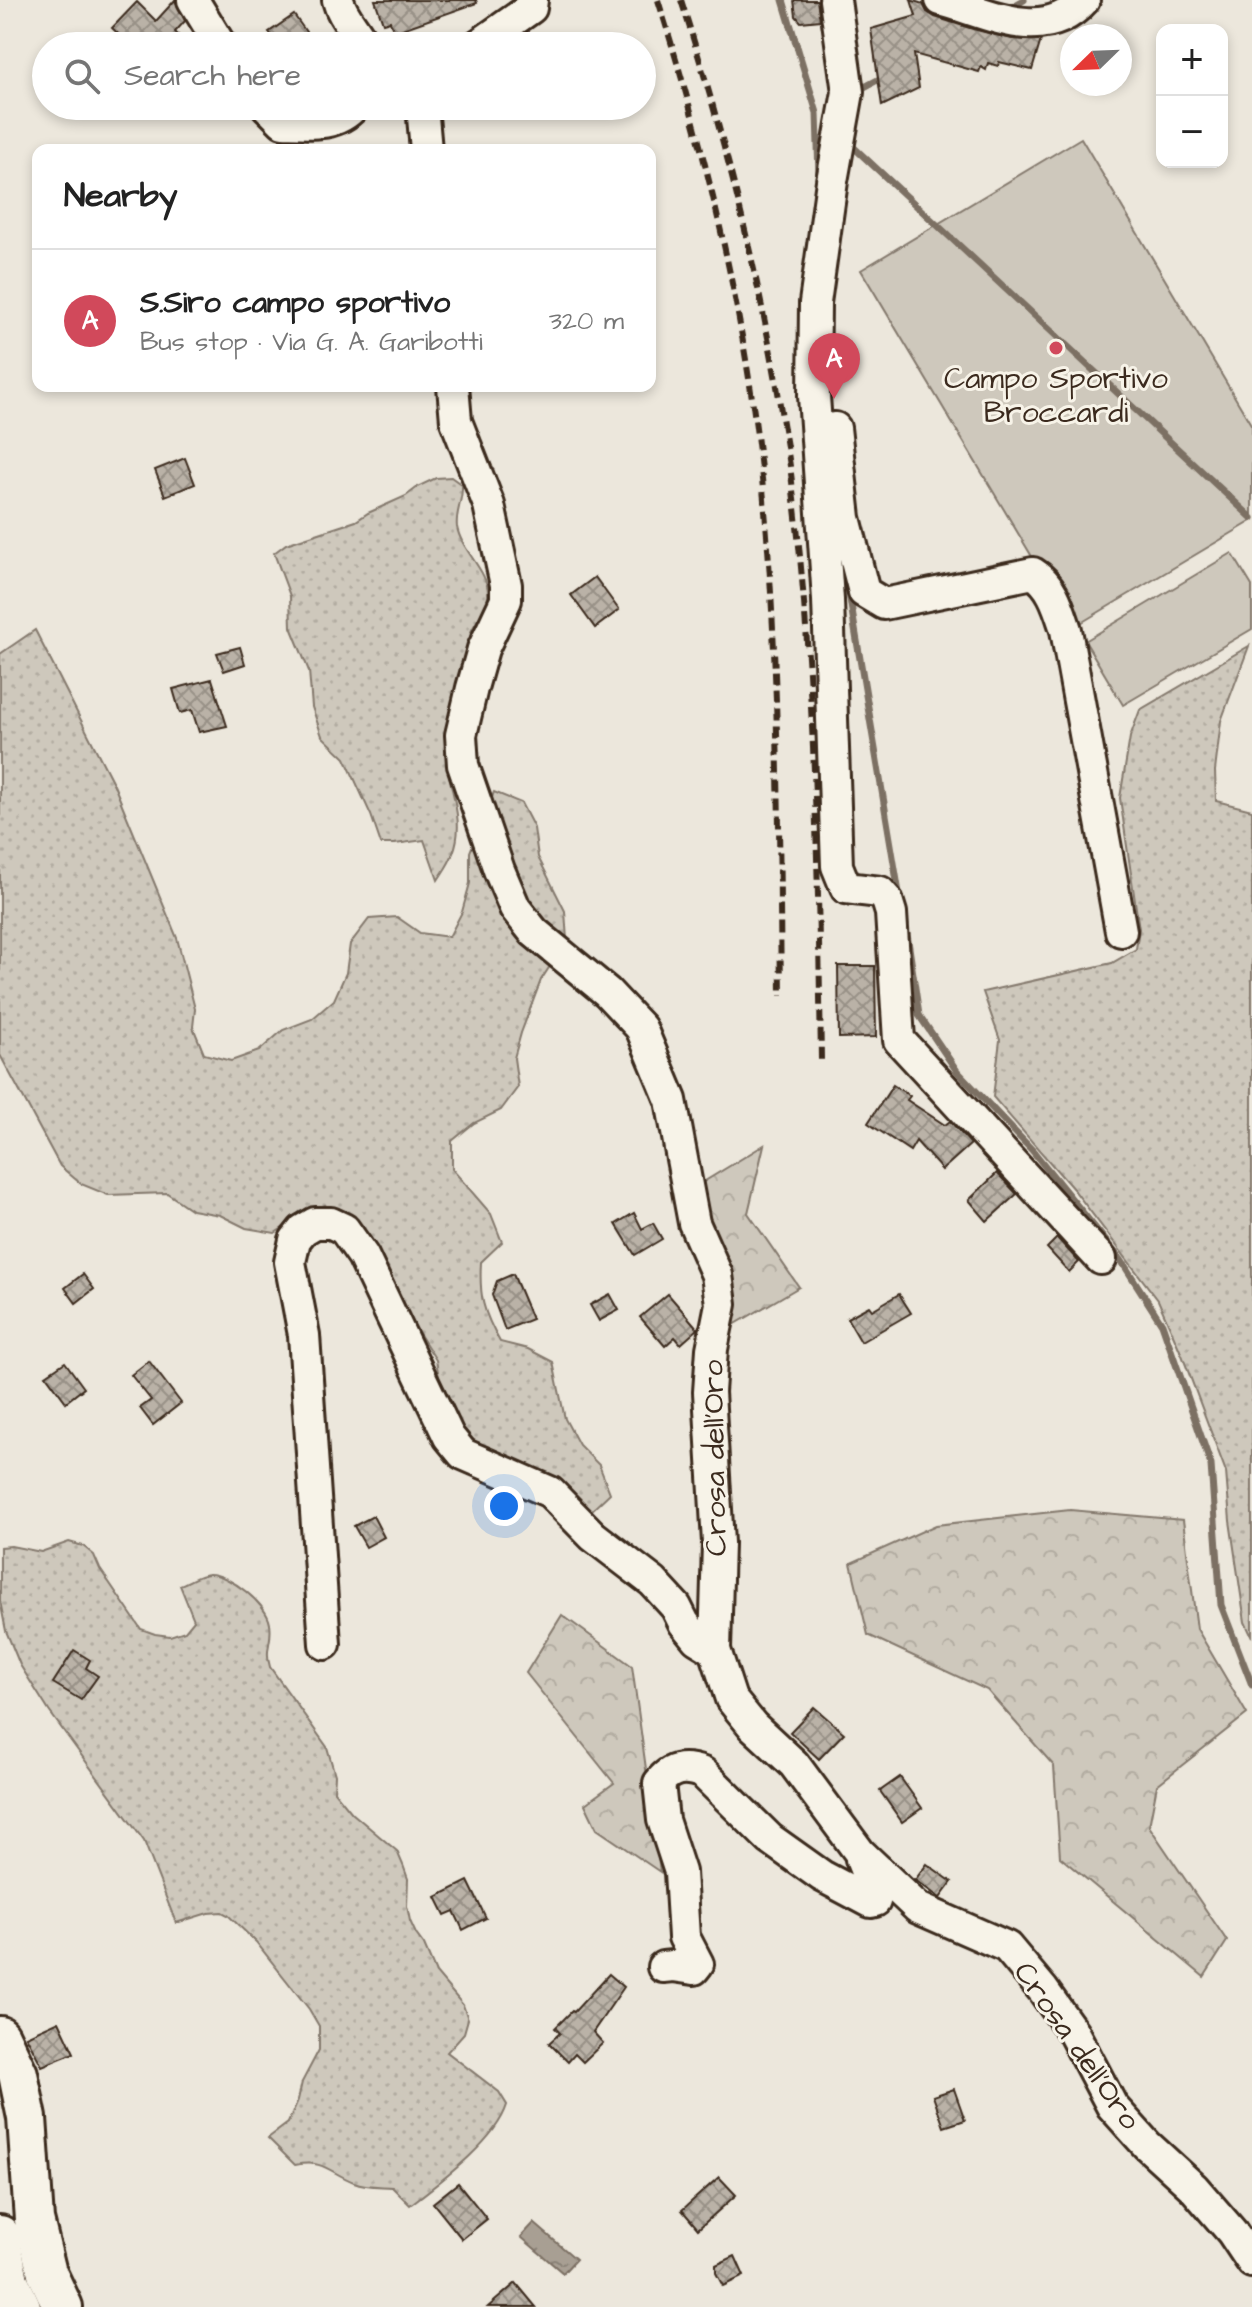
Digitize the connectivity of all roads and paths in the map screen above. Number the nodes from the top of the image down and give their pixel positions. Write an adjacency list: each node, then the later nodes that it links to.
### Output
1 (193, 0): 7 (street)
2 (338, 0): 8 (street)
3 (532, 0): 9 (street)
4 (835, 0): 15 (street)
5 (941, 0): 6 (street)
6 (1084, 0)
7 (212, 32)
8 (357, 32)
9 (497, 32)
10 (281, 120): 11 (street)
11 (331, 120)
12 (423, 120): 13 (street)
13 (425, 144)
14 (454, 392): 19 (street, Crosa dell'Oro)
15 (814, 396): 16 (street); 17 (street)
16 (1121, 931)
17 (1101, 1259)
18 (325, 1644): 19 (street)
19 (715, 1650): 20 (street, Crosa dell'Oro)
20 (860, 1853): 21 (street); 24 (street, Crosa dell'Oro)
21 (663, 1967)
22 (0, 2036): 26 (main road)
23 (0, 2235): 25 (main road)
24 (1252, 2262)
25 (21, 2307)
26 (63, 2307)

